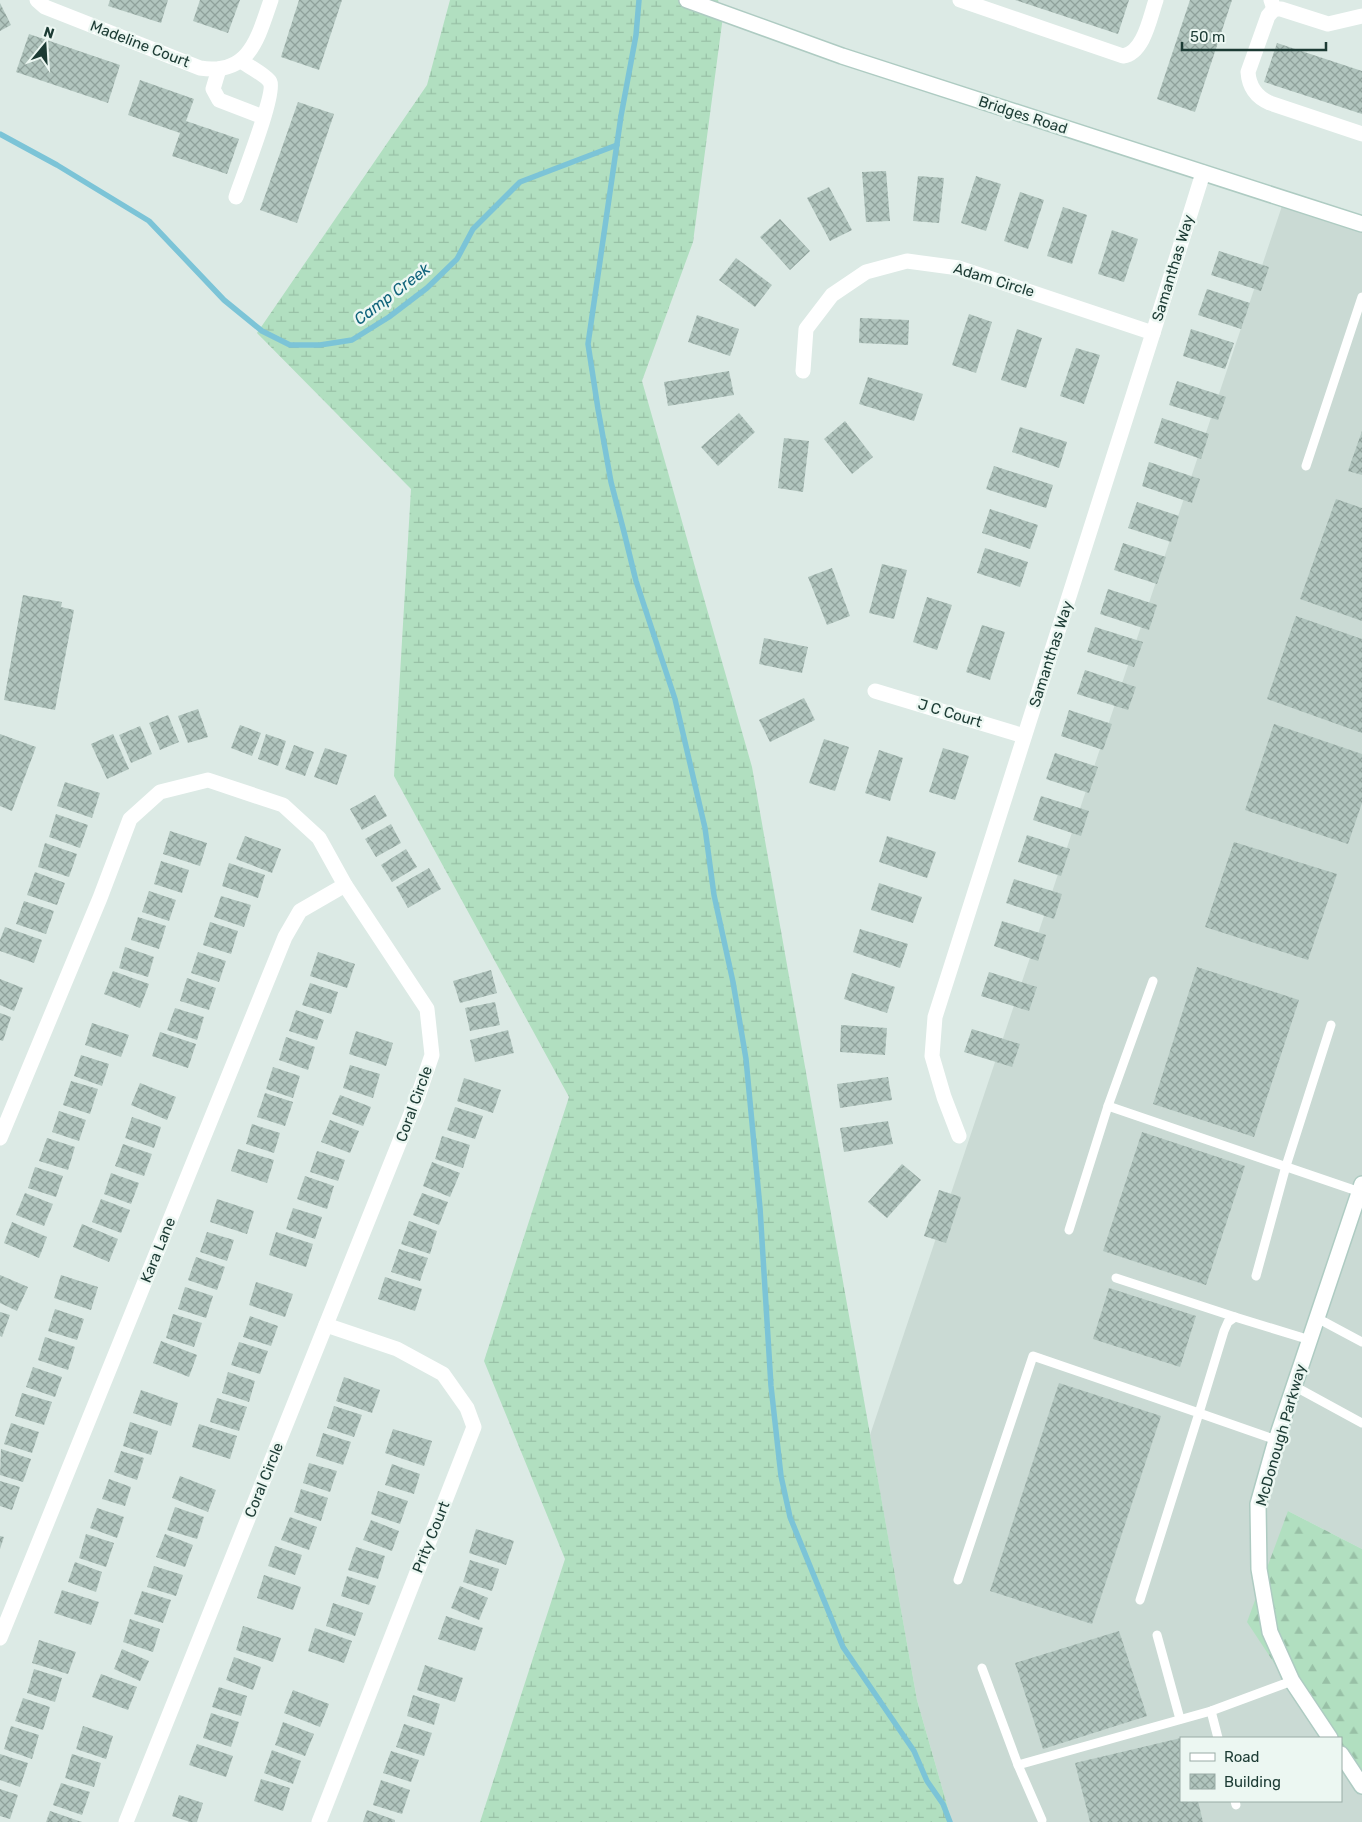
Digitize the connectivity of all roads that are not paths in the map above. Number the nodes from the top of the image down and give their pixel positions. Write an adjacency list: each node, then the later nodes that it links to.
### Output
1 (37, 0): 9 (street, Madeline Court)
2 (272, 0): 8 (street)
3 (686, 0): 12 (street, Bridges Road)
4 (960, 0): 5 (street)
5 (1156, 0)
6 (1272, 4): 7 (street); 11 (street)
7 (1362, 16)
8 (241, 61): 9 (street, Madeline Court); 10 (street)
9 (219, 69): 10 (street)
10 (263, 116): 13 (street)
11 (1362, 134)
12 (1202, 173): 14 (street, Bridges Road); 16 (street, Samanthas Way)
13 (236, 196)
14 (1362, 224)
15 (1362, 297): 18 (lane)
16 (1153, 333): 17 (street, Adam Circle); 20 (street, Samanthas Way)
17 (803, 371)
18 (1306, 466)
19 (875, 691): 20 (street, J C Court)
20 (1024, 736): 25 (street, Samanthas Way)
21 (345, 885): 26 (street, Coral Circle); 34 (street, Coral Circle); 44 (street, Kara Lane)
22 (1153, 981): 24 (lane)
23 (1331, 1025): 27 (lane)
24 (1108, 1106): 27 (lane); 29 (lane)
25 (959, 1136)
26 (0, 1138)
27 (1286, 1166): 28 (lane); 30 (lane)
28 (1361, 1188): 33 (street, McDonough Parkway)
29 (1069, 1230)
30 (1256, 1276)
31 (1116, 1278): 32 (lane)
32 (1236, 1317): 35 (lane); 38 (lane)
33 (1317, 1318): 35 (street, McDonough Parkway); 36 (lane)
34 (326, 1325): 55 (street, Coral Circle); 56 (street, Prity Court)
35 (1310, 1340): 37 (street, McDonough Parkway)
36 (1362, 1342)
37 (1294, 1386): 39 (lane); 40 (street, McDonough Parkway)
38 (1199, 1413): 40 (lane); 41 (lane); 42 (lane)
39 (1362, 1423)
40 (1276, 1440): 46 (street, McDonough Parkway)
41 (958, 1580)
42 (1140, 1600)
43 (1157, 1635): 48 (lane)
44 (0, 1638)
45 (982, 1668): 52 (lane)
46 (1292, 1682): 47 (lane); 50 (street, McDonough Parkway)
47 (1211, 1712): 48 (lane); 49 (lane)
48 (1180, 1719): 52 (lane)
49 (1218, 1737)
50 (1329, 1737)
51 (1342, 1756): 53 (street)
52 (1018, 1765): 54 (lane)
53 (1362, 1786)
54 (1042, 1820)
55 (126, 1822)
56 (319, 1822)

